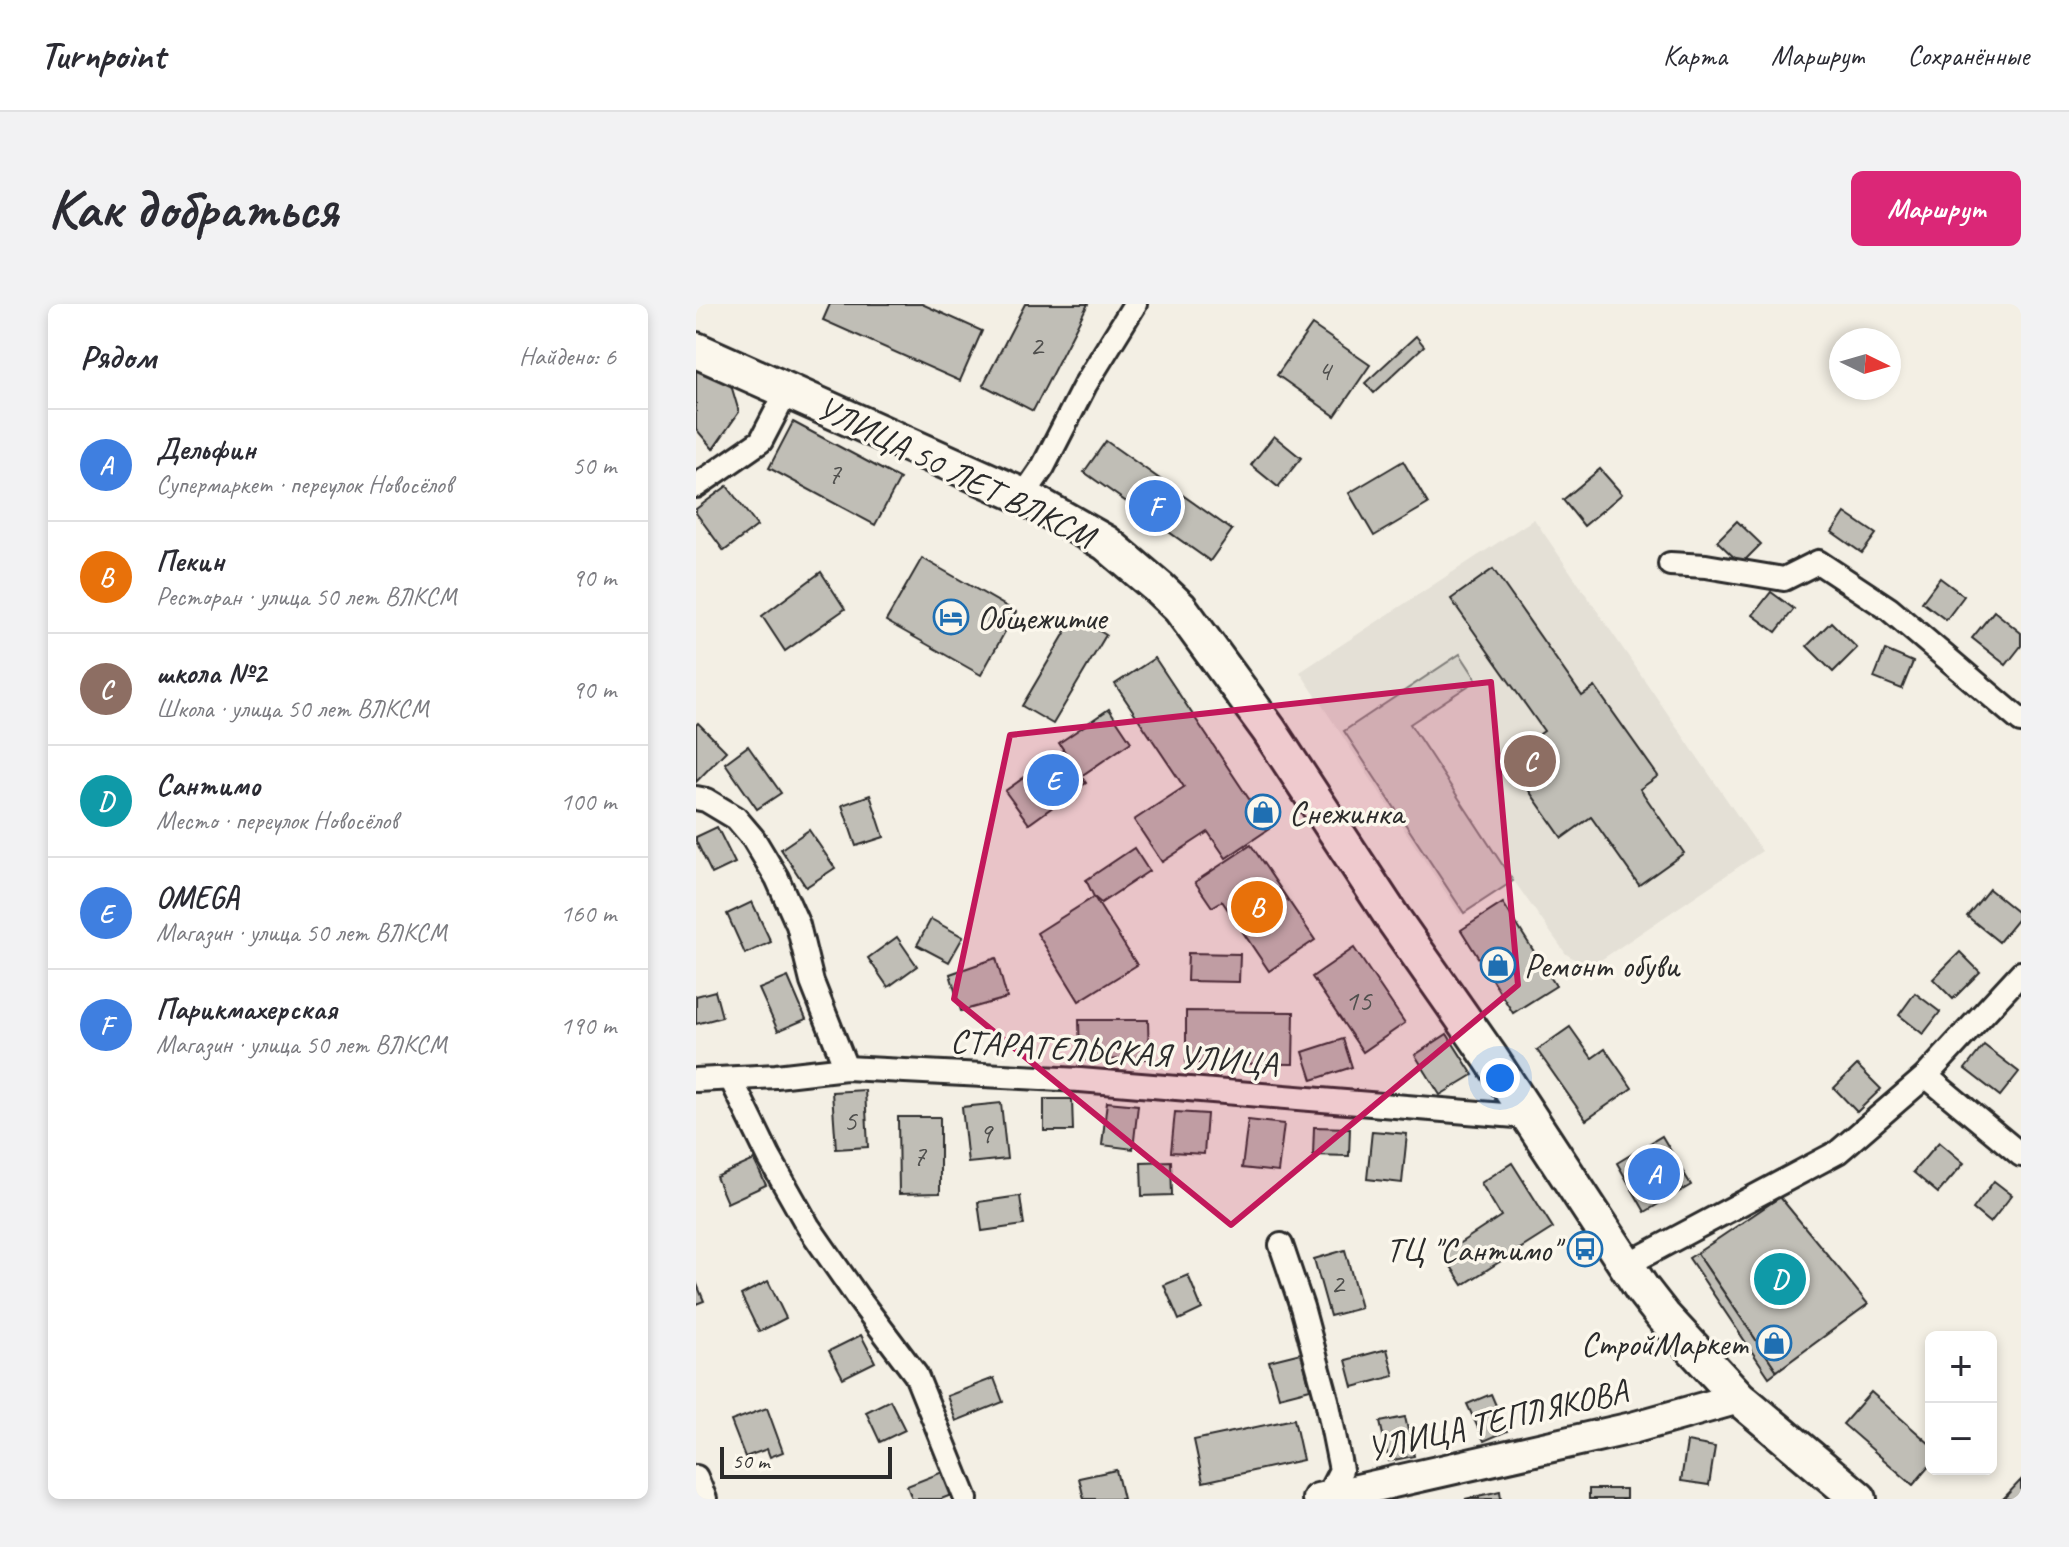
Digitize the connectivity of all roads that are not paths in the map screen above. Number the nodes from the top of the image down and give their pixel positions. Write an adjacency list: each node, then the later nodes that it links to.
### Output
1 (1135, 304): 5 (street)
2 (696, 350): 3 (main road, УЛИЦА 50 ЛЕТ ВЛКСМ)
3 (787, 391): 4 (street); 5 (main road, УЛИЦА 50 ЛЕТ ВЛКСМ)
4 (696, 486)
5 (1023, 496): 14 (main road, УЛИЦА 50 ЛЕТ ВЛКСМ)
6 (1670, 564): 7 (street)
7 (2021, 721)
8 (696, 798): 10 (street)
9 (2021, 973): 11 (street)
10 (846, 1068): 12 (street, СТАРАТЕЛЬСКАЯ УЛИЦА); 14 (street, СТАРАТЕЛЬСКАЯ УЛИЦА)
11 (1926, 1076): 15 (street); 17 (street)
12 (731, 1079): 13 (street, СТАРАТЕЛЬСКАЯ УЛИЦА); 23 (street)
13 (696, 1080)
14 (1528, 1117): 17 (main road, УЛИЦА 50 ЛЕТ ВЛКСМ)
15 (2021, 1155)
16 (1281, 1245): 21 (street)
17 (1626, 1265): 18 (main road, УЛИЦА 50 ЛЕТ ВЛКСМ)
18 (1739, 1398): 20 (main road, УЛИЦА 50 ЛЕТ ВЛКСМ); 21 (main road, УЛИЦА ТЕПЛЯКОВА)
19 (696, 1477): 22 (street)
20 (1852, 1497)
21 (1325, 1498)
22 (705, 1499)
23 (966, 1499)

